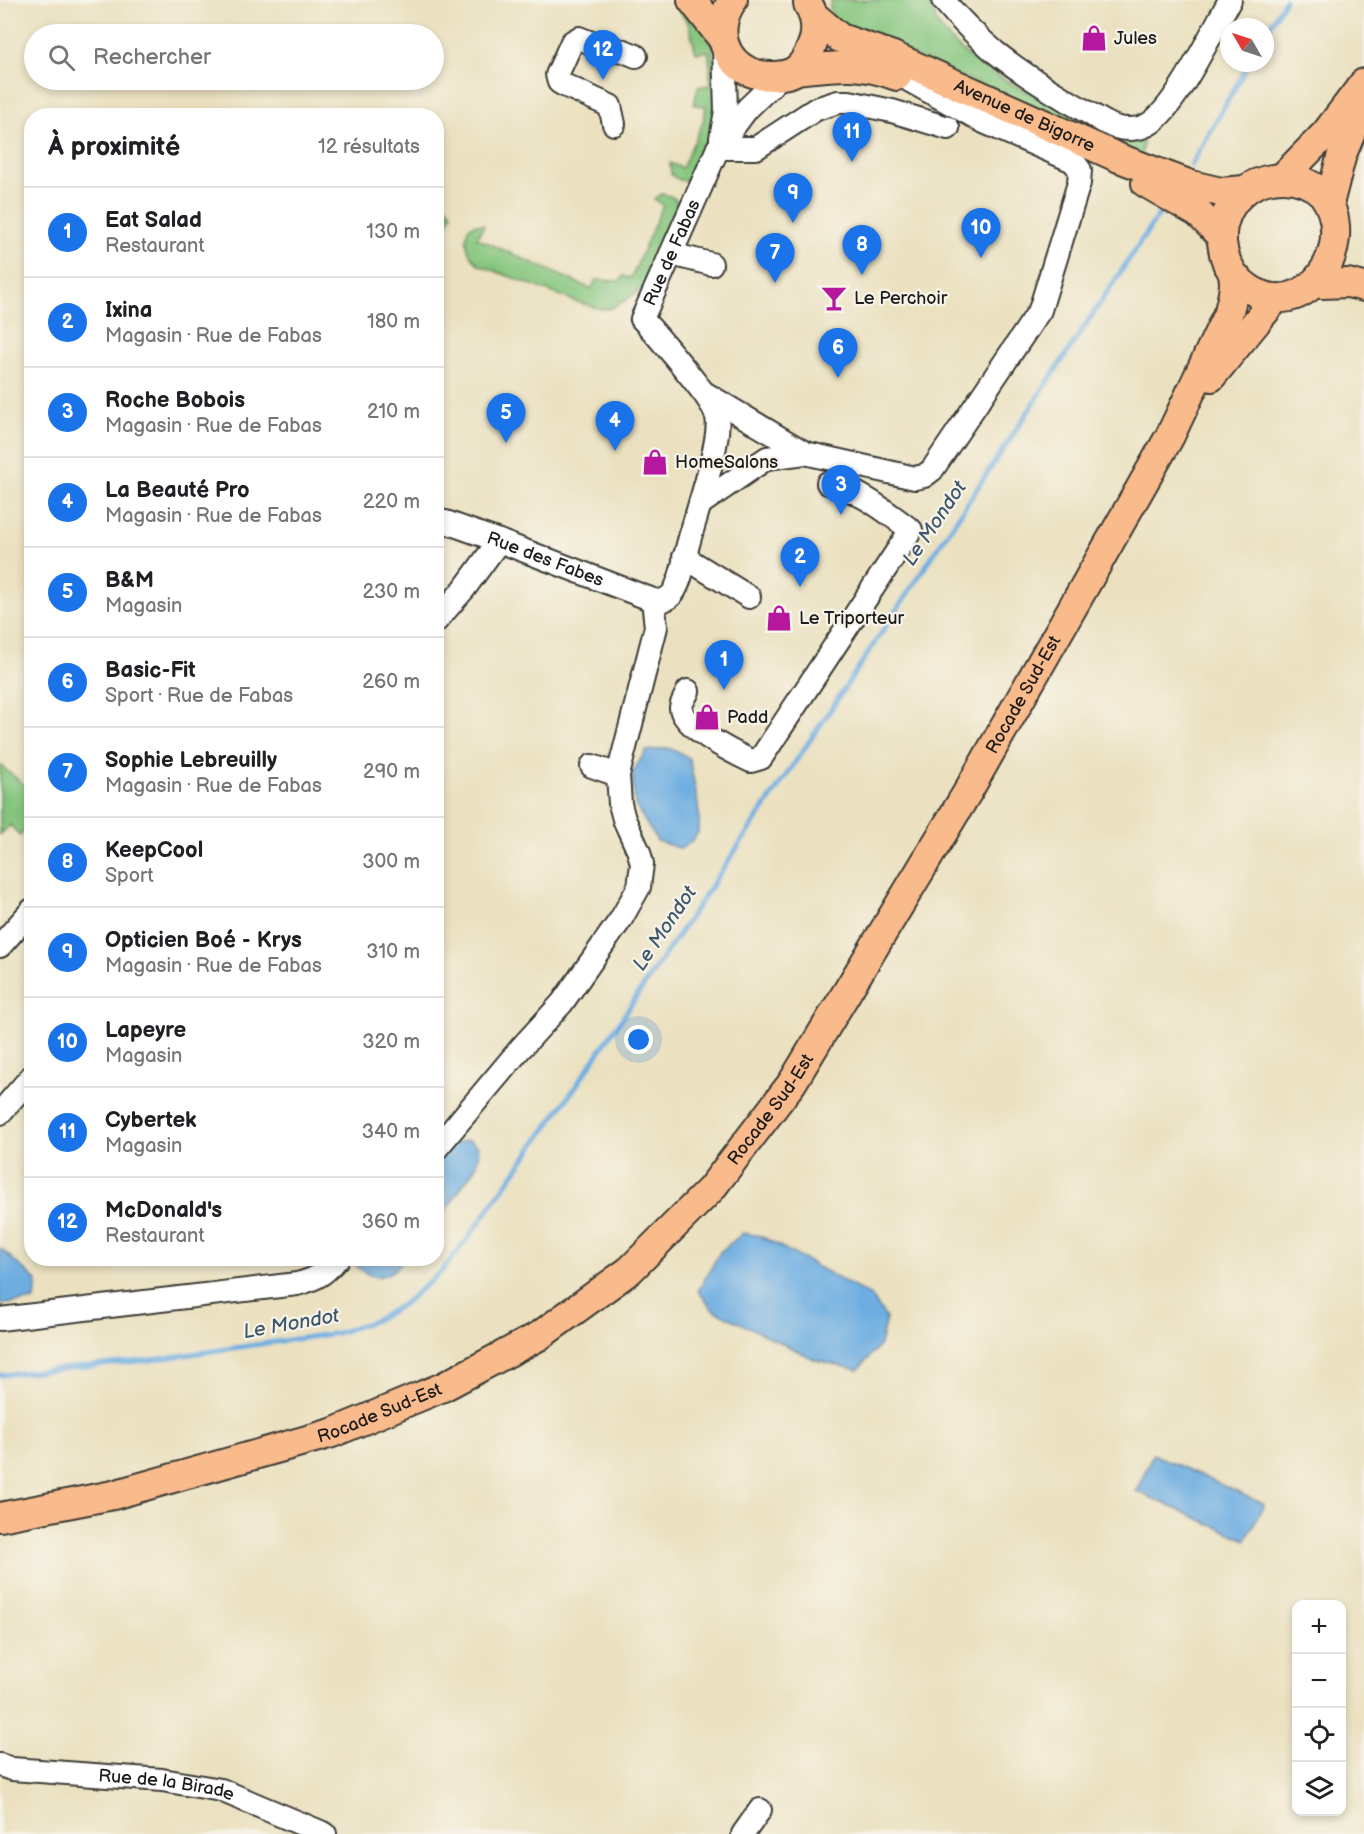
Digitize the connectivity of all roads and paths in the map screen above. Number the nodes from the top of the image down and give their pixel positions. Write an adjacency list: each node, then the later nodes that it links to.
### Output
1 (692, 0): 6 (main road)
2 (733, 0): 6 (main road)
3 (943, 0): 4 (street)
4 (1230, 0)
5 (812, 6): 8 (main road); 16 (main road, Avenue de Bigorre)
6 (723, 42): 8 (main road, Avenue de Bigorre); 14 (street, Rue de Fabas)
7 (630, 54): 12 (street)
8 (788, 73): 9 (main road, Avenue de Bigorre); 14 (street, Rue de Fabas)
9 (910, 81): 18 (main road, Avenue de Bigorre); 27 (street)
10 (1364, 83): 15 (main road)
11 (1364, 102): 17 (main road)
12 (614, 124)
13 (948, 128): 14 (street)
14 (718, 148): 19 (street, Rue de Fabas)
15 (1283, 177): 16 (main road); 17 (main road)
16 (1245, 190): 18 (main road)
17 (1330, 200): 22 (main road)
18 (1222, 237): 21 (main road)
19 (671, 254): 20 (street); 25 (street, Rue de Fabas)
20 (711, 264)
21 (1233, 274): 24 (main road); 26 (main road, Rocade Sud-Est)
22 (1322, 284): 23 (main road); 24 (main road)
23 (1364, 287)
24 (1276, 298): 26 (main road, Rocade Sud-Est)
25 (705, 393): 27 (street); 29 (street, Rue de Fabas)
26 (1170, 436): 46 (main road, Rocade Sud-Est)
27 (805, 453): 29 (street)
28 (828, 483): 36 (street)
29 (700, 504): 32 (street, Rue de Fabas)
30 (444, 522): 31 (street, Rue des Fabes)
31 (499, 541): 34 (street, Rue des Fabes); 35 (street)
32 (684, 557): 33 (street); 34 (street, Rue de Fabas)
33 (749, 597)
34 (653, 600): 38 (street)
35 (444, 612)
36 (688, 691)
37 (592, 766): 38 (street)
38 (618, 776): 43 (street)
39 (24, 919): 40 (street)
40 (0, 946)
41 (24, 1085): 42 (street)
42 (0, 1113)
43 (444, 1139)
44 (331, 1266): 45 (street)
45 (0, 1319)
46 (113, 1495): 47 (main road, Rocade Sud-Est); 48 (main road, Rocade Sud-Est)
47 (0, 1517)
48 (0, 1530)
49 (0, 1765): 51 (street, Rue de la Birade)
50 (759, 1810): 52 (street)
51 (324, 1834)
52 (743, 1834)

